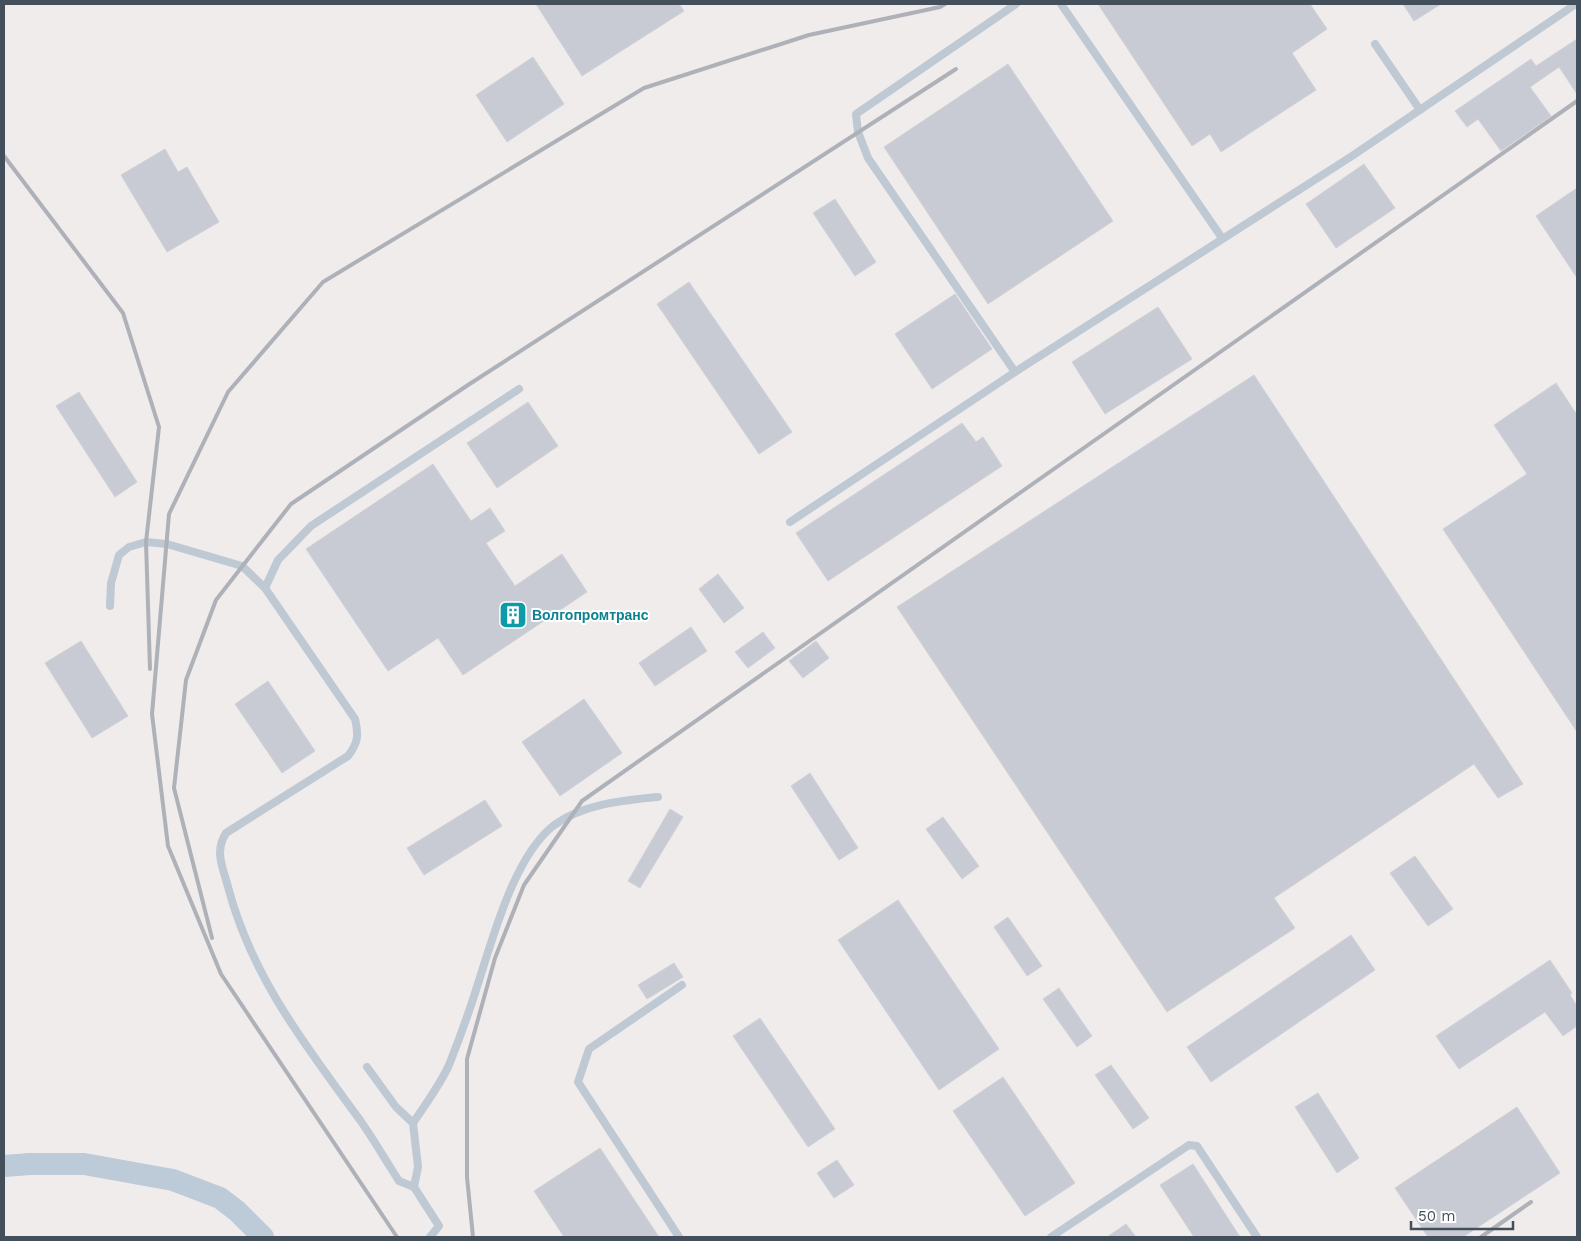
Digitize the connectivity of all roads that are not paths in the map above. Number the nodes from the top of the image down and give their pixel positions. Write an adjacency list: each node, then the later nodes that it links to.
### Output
1 (1016, 4): 7 (lane)
2 (1061, 4): 6 (lane)
3 (1576, 4): 5 (lane)
4 (1375, 44): 5 (lane)
5 (1420, 110): 6 (lane)
6 (1222, 238): 7 (lane)
7 (1015, 372): 9 (lane)
8 (518, 389): 10 (lane)
9 (790, 522)
10 (265, 588): 11 (lane); 17 (lane)
11 (110, 606)
12 (658, 797): 15 (lane)
13 (682, 985): 20 (lane)
14 (367, 1067): 15 (lane)
15 (413, 1123): 17 (lane)
16 (4, 1166): 18 (street)
17 (414, 1187): 19 (lane)
18 (263, 1237)
19 (430, 1237)
20 (680, 1237)
21 (1051, 1237): 22 (lane)
22 (1257, 1237)

